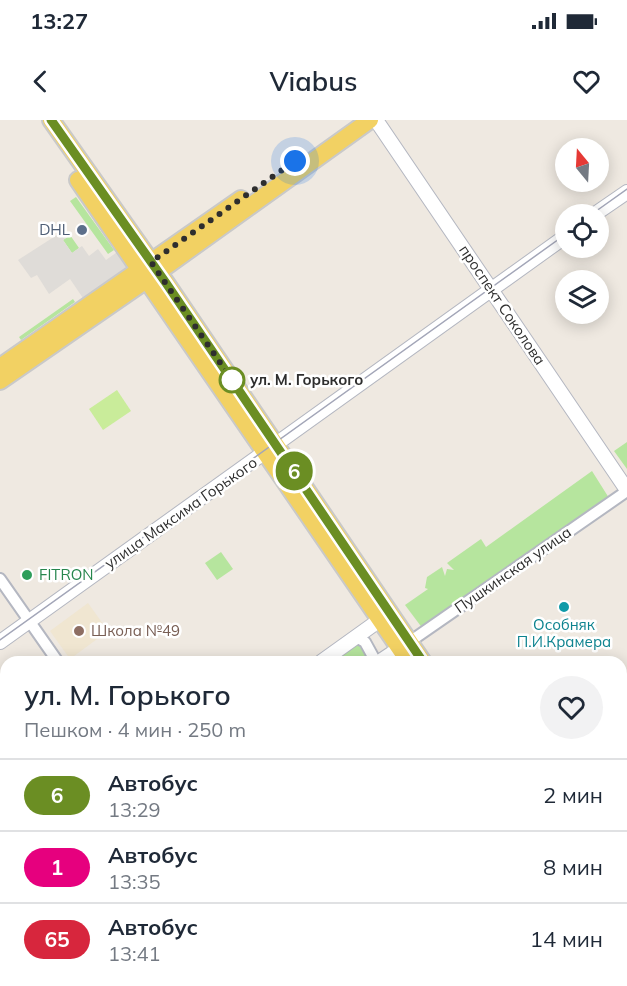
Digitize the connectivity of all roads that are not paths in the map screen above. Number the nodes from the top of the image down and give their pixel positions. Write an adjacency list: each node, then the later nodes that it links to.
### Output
1 (37, 120): 9 (main road)
2 (51, 120): 9 (main road)
3 (352, 120): 9 (main road)
4 (370, 120): 9 (main road)
5 (376, 120): 10 (main road, проспект Соколова)
6 (627, 192): 7 (main road)
7 (609, 204)
8 (555, 244): 10 (main road, улица Максима Горького)
9 (149, 271): 11 (main road); 12 (main road); 13 (main road)
10 (492, 290): 13 (main road, улица Максима Горького); 14 (main road, проспект Соколова)
11 (0, 367)
12 (0, 381)
13 (271, 449): 16 (main road); 17 (main road, улица Максима Горького)
14 (627, 490): 20 (street, Пушкинская улица)
15 (0, 579): 17 (street)
16 (386, 616): 18 (main road); 20 (main road)
17 (30, 621): 19 (main road, улица Максима Горького); 21 (street)
18 (356, 637): 22 (main road); 23 (street)
19 (0, 642)
20 (406, 650): 24 (main road)
21 (54, 656)
22 (329, 656)
23 (375, 656)
24 (392, 656)

